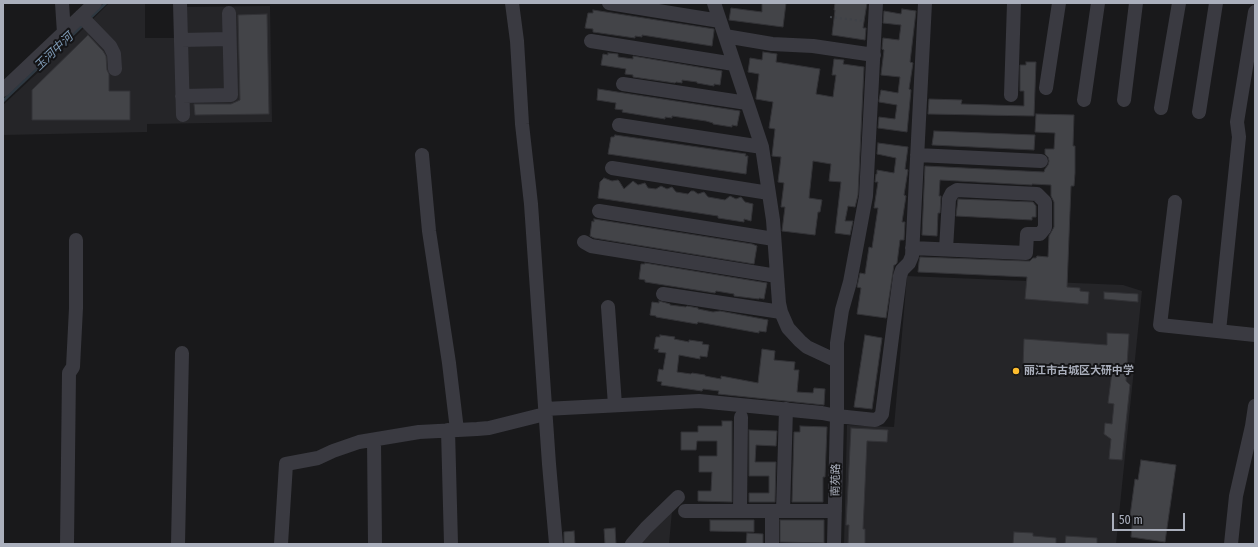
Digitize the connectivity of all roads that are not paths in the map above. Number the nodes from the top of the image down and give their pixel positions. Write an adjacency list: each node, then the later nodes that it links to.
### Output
1 (62, 3): 19 (street)
2 (95, 3): 17 (street)
3 (180, 3): 22 (street)
4 (512, 3): 63 (street)
5 (609, 3): 18 (street)
6 (714, 3): 18 (street)
7 (876, 3): 24 (street, 南苑路)
8 (925, 3): 41 (street)
9 (1014, 3): 30 (street)
10 (1059, 3): 28 (street)
11 (1098, 3): 32 (street)
12 (1136, 3): 33 (street)
13 (1179, 3): 35 (street)
14 (1216, 3): 36 (street)
15 (1255, 12): 56 (street)
16 (229, 13): 21 (street)
17 (81, 16): 19 (street); 26 (street)
18 (720, 21): 20 (street)
19 (64, 33): 29 (street)
20 (725, 36): 24 (street); 25 (street)
21 (229, 39): 22 (street); 31 (street)
22 (181, 40): 31 (street)
23 (591, 41): 25 (street)
24 (874, 55): 59 (street, 南苑路)
25 (734, 64): 34 (street)
26 (115, 69)
27 (623, 84): 34 (street)
28 (1046, 88)
29 (3, 90)
30 (1012, 95)
31 (182, 96): 37 (street)
32 (1084, 100)
33 (1124, 100)
34 (747, 103): 39 (street)
35 (1161, 108)
36 (1199, 112)
37 (183, 115)
38 (619, 125): 39 (street)
39 (762, 147): 44 (street)
40 (422, 155): 66 (street)
41 (917, 155): 42 (street); 50 (street)
42 (1041, 160)
43 (612, 168): 44 (street)
44 (769, 193): 47 (street)
45 (1175, 202): 56 (street)
46 (599, 211): 47 (street)
47 (774, 239): 52 (street)
48 (76, 240): 73 (street)
49 (584, 242): 52 (street)
50 (912, 248): 51 (street); 64 (street)
51 (946, 249): 51 (street)
52 (777, 276): 55 (street)
53 (663, 294): 55 (street)
54 (608, 307): 60 (street)
55 (781, 312): 59 (street)
56 (1219, 332): 57 (street)
57 (1255, 335)
58 (182, 353): 74 (street)
59 (837, 361): 64 (street, 南苑路)
60 (615, 405): 62 (street); 63 (street)
61 (1255, 406): 82 (street)
62 (786, 409): 64 (street); 71 (street)
63 (545, 412): 66 (street); 78 (street)
64 (837, 416): 72 (street, 南苑路)
65 (741, 417): 70 (street)
66 (452, 430): 67 (street); 77 (street)
67 (374, 440): 75 (street); 76 (street)
68 (678, 497): 79 (street)
69 (685, 511): 70 (street)
70 (740, 511): 71 (street)
71 (778, 511): 72 (street); 80 (street)
72 (835, 511): 81 (street, 南苑路)
73 (67, 544)
74 (178, 544)
75 (281, 544)
76 (375, 544)
77 (451, 544)
78 (556, 544)
79 (632, 544)
80 (772, 544)
81 (834, 544)
82 (1231, 544)

